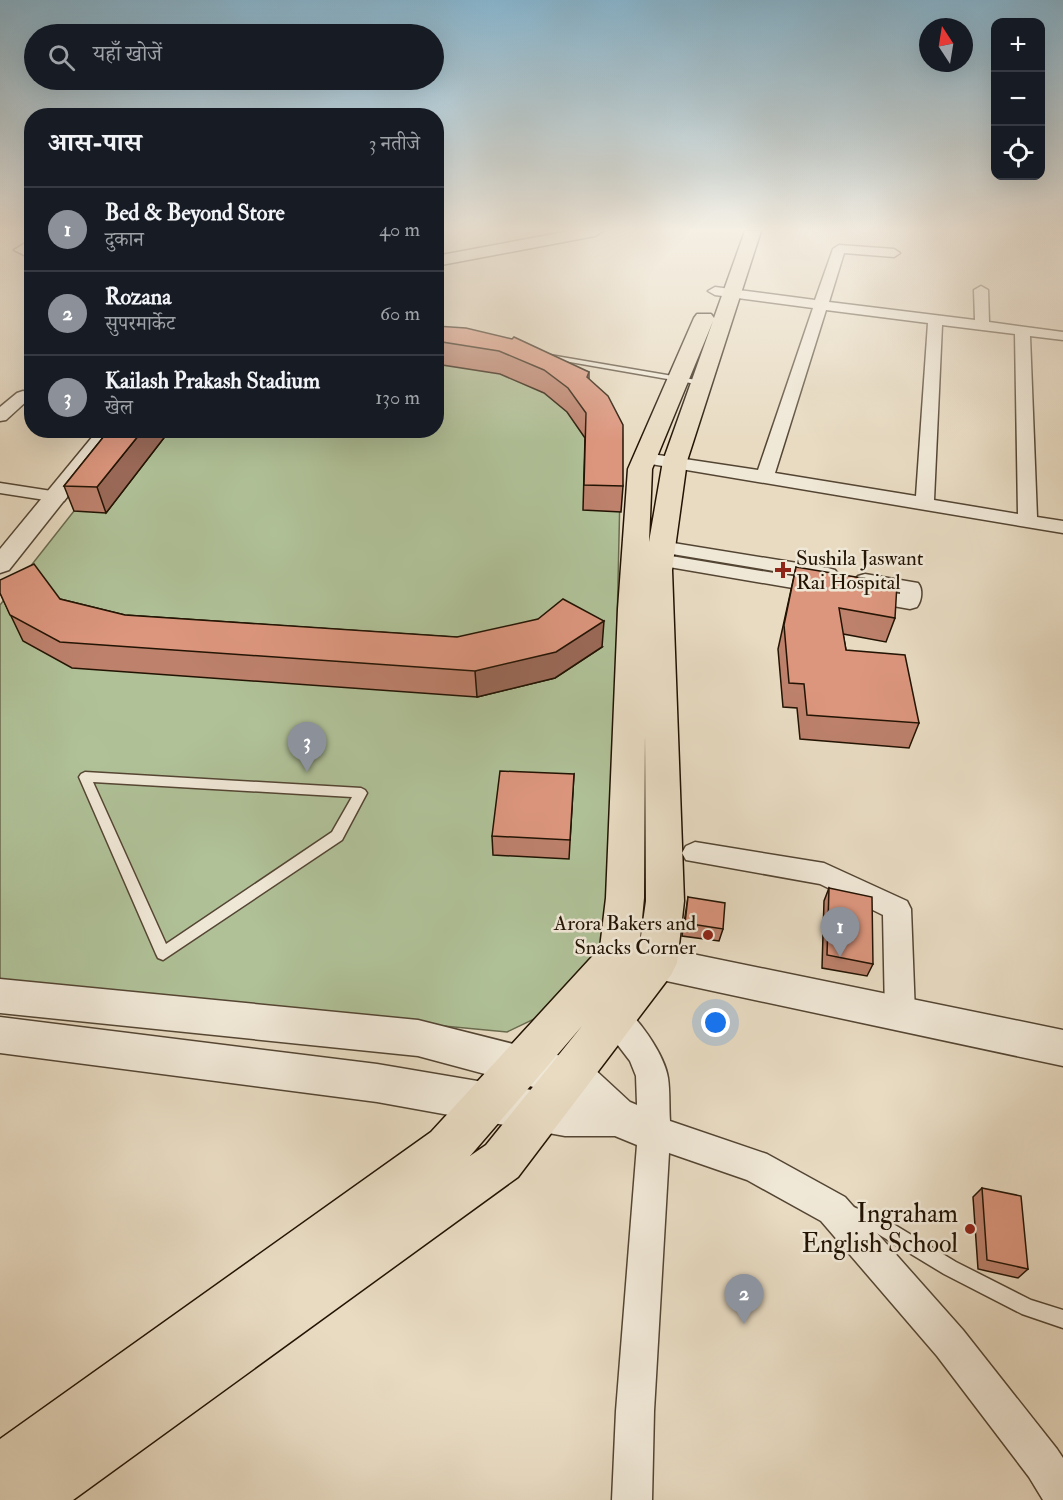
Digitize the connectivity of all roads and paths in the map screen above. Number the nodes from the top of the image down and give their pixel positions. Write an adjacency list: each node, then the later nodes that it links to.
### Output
1 (721, 301): 11 (main road)
2 (791, 301): 5 (street)
3 (822, 301): 5 (street)
4 (981, 301): 7 (street)
5 (821, 305): 6 (street); 17 (street)
6 (935, 320): 7 (street); 20 (street)
7 (982, 326): 8 (street)
8 (1022, 331): 9 (street); 21 (street)
9 (1063, 336)
10 (541, 355): 11 (lane)
11 (690, 381): 15 (main road); 16 (main road)
12 (23, 396): 13 (street)
13 (0, 416)
14 (104, 438): 19 (street)
15 (645, 458): 16 (street); 23 (main road)
16 (675, 461): 17 (street); 23 (main road)
17 (765, 476): 20 (street)
18 (0, 488): 19 (street)
19 (58, 497): 24 (street)
20 (925, 503): 21 (street)
21 (1028, 521): 22 (street)
22 (1063, 527)
23 (652, 554): 23 (street); 25 (main road); 26 (main road)
24 (0, 565)
25 (628, 767): 26 (main road); 29 (main road)
26 (662, 768): 29 (main road)
27 (695, 853): 31 (street)
28 (163, 954): 28 (lane)
29 (638, 959): 31 (street); 32 (main road); 35 (main road)
30 (0, 996): 35 (street)
31 (900, 1014): 34 (street)
32 (615, 1017): 36 (main road); 38 (street)
33 (0, 1035): 37 (street)
34 (1063, 1048)
35 (521, 1065): 36 (street); 37 (main road)
36 (554, 1094): 37 (street); 38 (street); 43 (main road)
37 (488, 1102): 41 (main road)
38 (654, 1132): 39 (street); 44 (street)
39 (833, 1209): 40 (lane); 42 (street)
40 (1063, 1319)
41 (0, 1473)
42 (1063, 1495)
43 (26, 1500)
44 (632, 1500)

